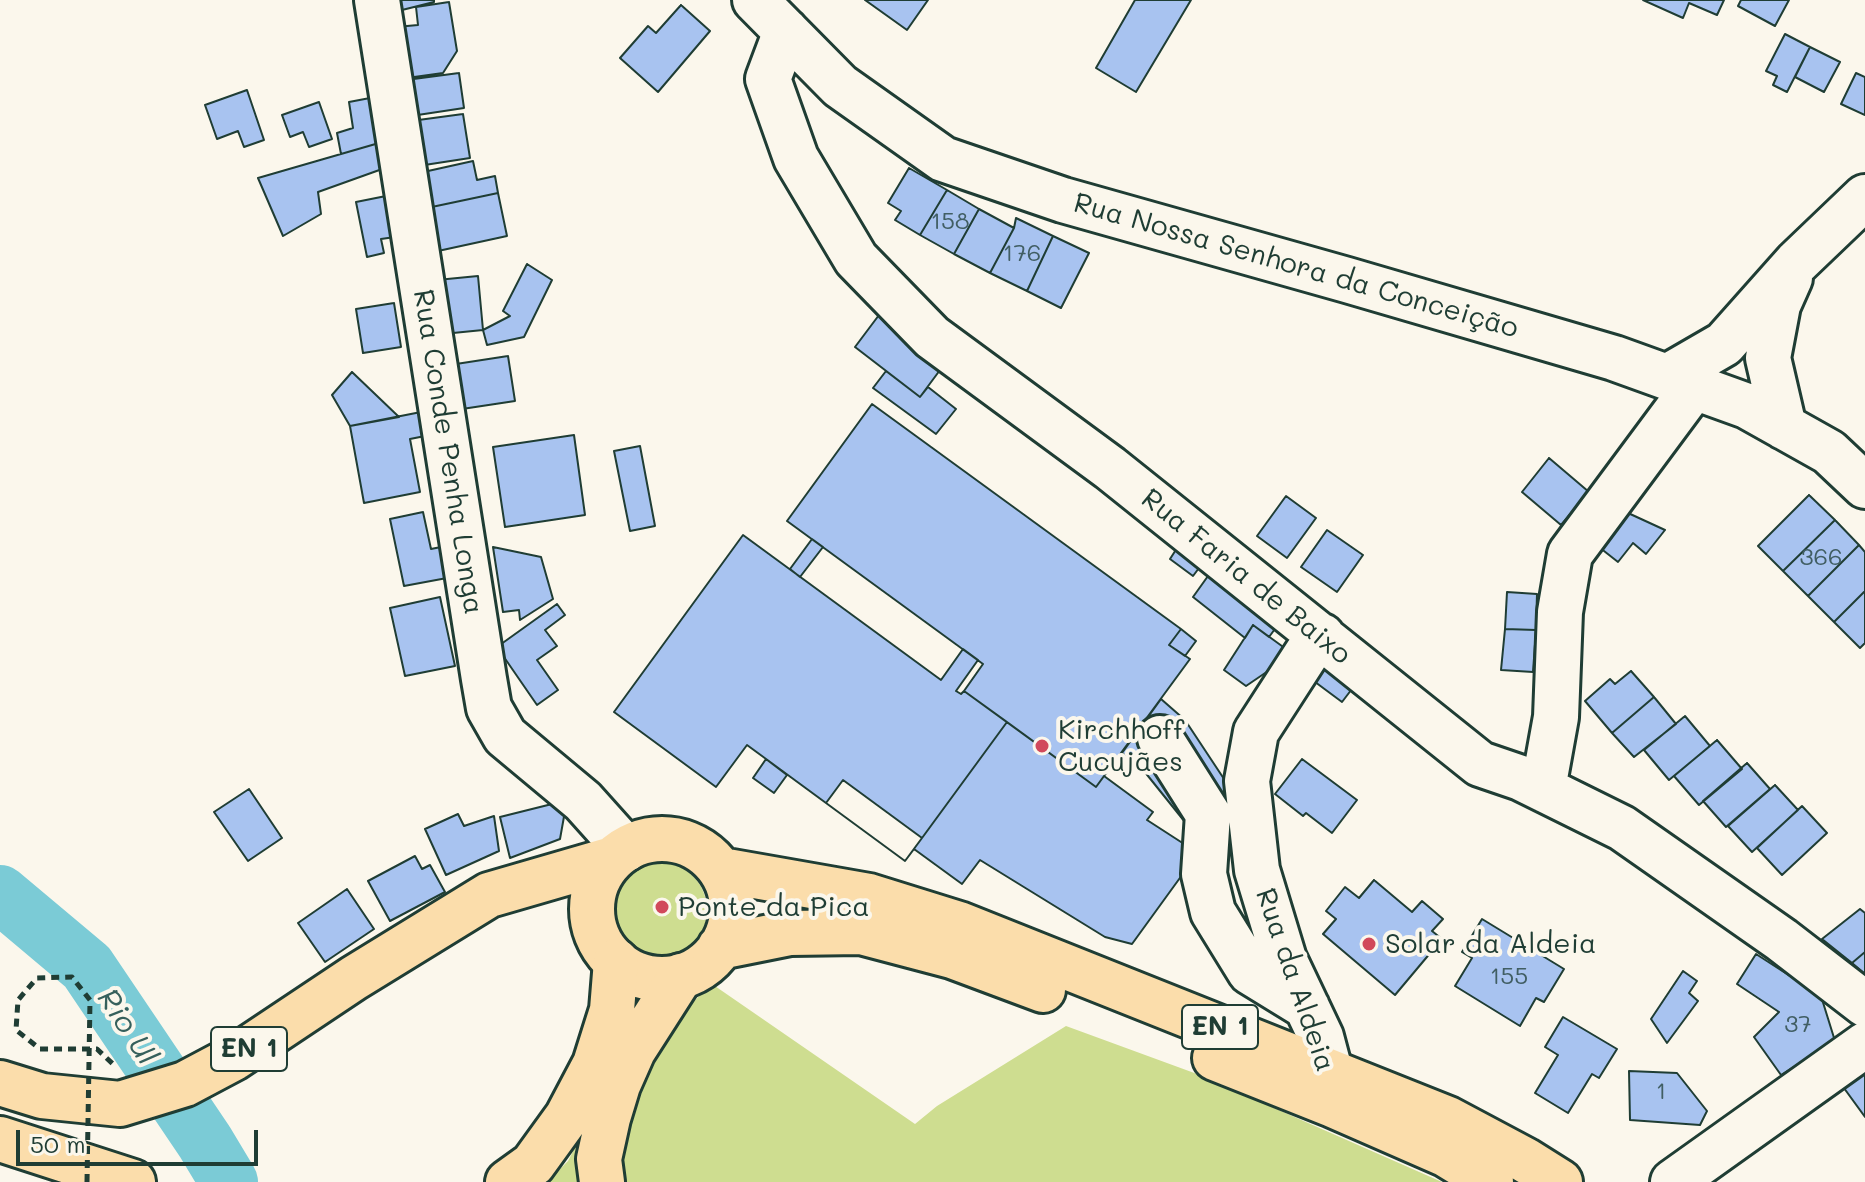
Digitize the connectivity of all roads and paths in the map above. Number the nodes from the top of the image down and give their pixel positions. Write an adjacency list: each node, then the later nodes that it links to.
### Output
1 (377, 0): 12 (street, Rua Conde Penha Longa)
2 (755, 0): 3 (street, Rua Nossa Senhora da Conceição)
3 (786, 31): 6 (street, Rua Nossa Senhora da Conceição); 9 (street, Rua Faria de Baixo)
4 (1865, 197): 5 (street)
5 (1796, 263): 6 (street); 7 (street)
6 (1680, 382): 7 (street, Rua Nossa Senhora da Conceição); 11 (street)
7 (1784, 427): 8 (street, Rua Nossa Senhora da Conceição)
8 (1865, 486)
9 (1322, 636): 11 (street, Rua Faria de Baixo); 19 (street, Rua da Aldeia)
10 (1160, 738): 19 (street)
11 (1543, 789): 18 (street, Rua Faria de Baixo)
12 (620, 854): 13 (main road, EN 1); 14 (main road, EN 1); 15 (main road)
13 (721, 870): 16 (main road); 22 (main road, EN 1)
14 (518, 886): 15 (main road); 23 (main road, EN 1)
15 (605, 944): 17 (main road); 29 (main road)
16 (720, 947): 17 (main road, EN 1); 22 (main road, EN 1)
17 (681, 976): 30 (main road)
18 (1865, 1004)
19 (1307, 1007): 22 (street, Rua da Aldeia)
20 (1865, 1045): 33 (street)
21 (0, 1083): 23 (main road, EN 1)
22 (1331, 1088): 31 (main road, EN 1); 32 (main road, EN 1)
23 (127, 1103): 27 (path, bridge)
24 (0, 1139): 28 (main road)
25 (0, 1165): 26 (main road)
26 (51, 1182)
27 (87, 1182)
28 (133, 1182)
29 (508, 1182)
30 (602, 1182)
31 (1491, 1182)
32 (1560, 1182)
33 (1673, 1182)

